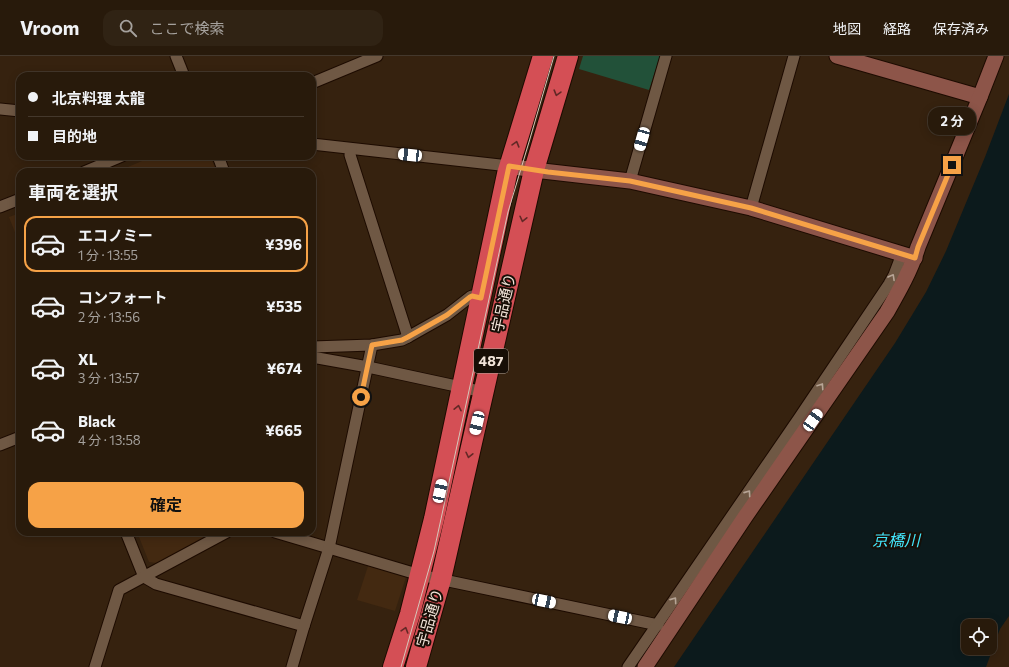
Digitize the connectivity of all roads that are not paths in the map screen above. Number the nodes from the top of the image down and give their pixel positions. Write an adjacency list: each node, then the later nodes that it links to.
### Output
1 (176, 56): 9 (street)
2 (377, 56): 10 (street)
3 (543, 56): 17 (highway, 宇品通り / 487, one-way to 3)
4 (568, 56): 19 (highway, 宇品通り / 487, one-way to 19)
5 (666, 56): 20 (street)
6 (794, 56): 23 (street)
7 (837, 56): 11 (street)
8 (996, 56): 11 (street)
9 (182, 72)
10 (316, 81)
11 (980, 97): 24 (street)
12 (0, 109): 13 (street)
13 (16, 111)
14 (316, 145): 15 (street)
15 (351, 149): 17 (street); 26 (street)
16 (112, 160): 18 (street)
17 (509, 166): 19 (street); 25 (highway, 宇品通り / 487)
18 (94, 168)
19 (534, 170): 20 (street); 32 (highway, 宇品通り / 487, one-way to 32)
20 (630, 181): 23 (street)
21 (16, 201): 22 (street)
22 (0, 207)
23 (751, 208): 24 (street)
24 (908, 256): 42 (street, one-way to 24); 49 (street)
25 (481, 298): 26 (street); 31 (highway, 宇品通り / 487)
26 (408, 337): 27 (street)
27 (372, 345): 28 (street); 30 (street)
28 (316, 347)
29 (316, 358): 30 (street)
30 (368, 367): 31 (street); 38 (street)
31 (462, 388): 32 (street); 39 (highway, 宇品通り / 487, one-way to 31)
32 (484, 392): 41 (highway, 宇品通り / 487, one-way to 41)
33 (16, 438): 34 (street)
34 (0, 444)
35 (128, 536): 40 (street)
36 (220, 536): 40 (street)
37 (288, 536): 38 (street)
38 (329, 548): 39 (street); 43 (street)
39 (420, 575): 41 (street); 46 (highway, 宇品通り / 487, one-way to 39)
40 (144, 577): 43 (street); 44 (street)
41 (441, 579): 42 (street); 47 (highway, 宇品通り / 487)
42 (658, 624): 48 (street)
43 (304, 626): 45 (street)
44 (95, 667)
45 (292, 667)
46 (393, 667)
47 (416, 667)
48 (628, 667)
49 (645, 667)

